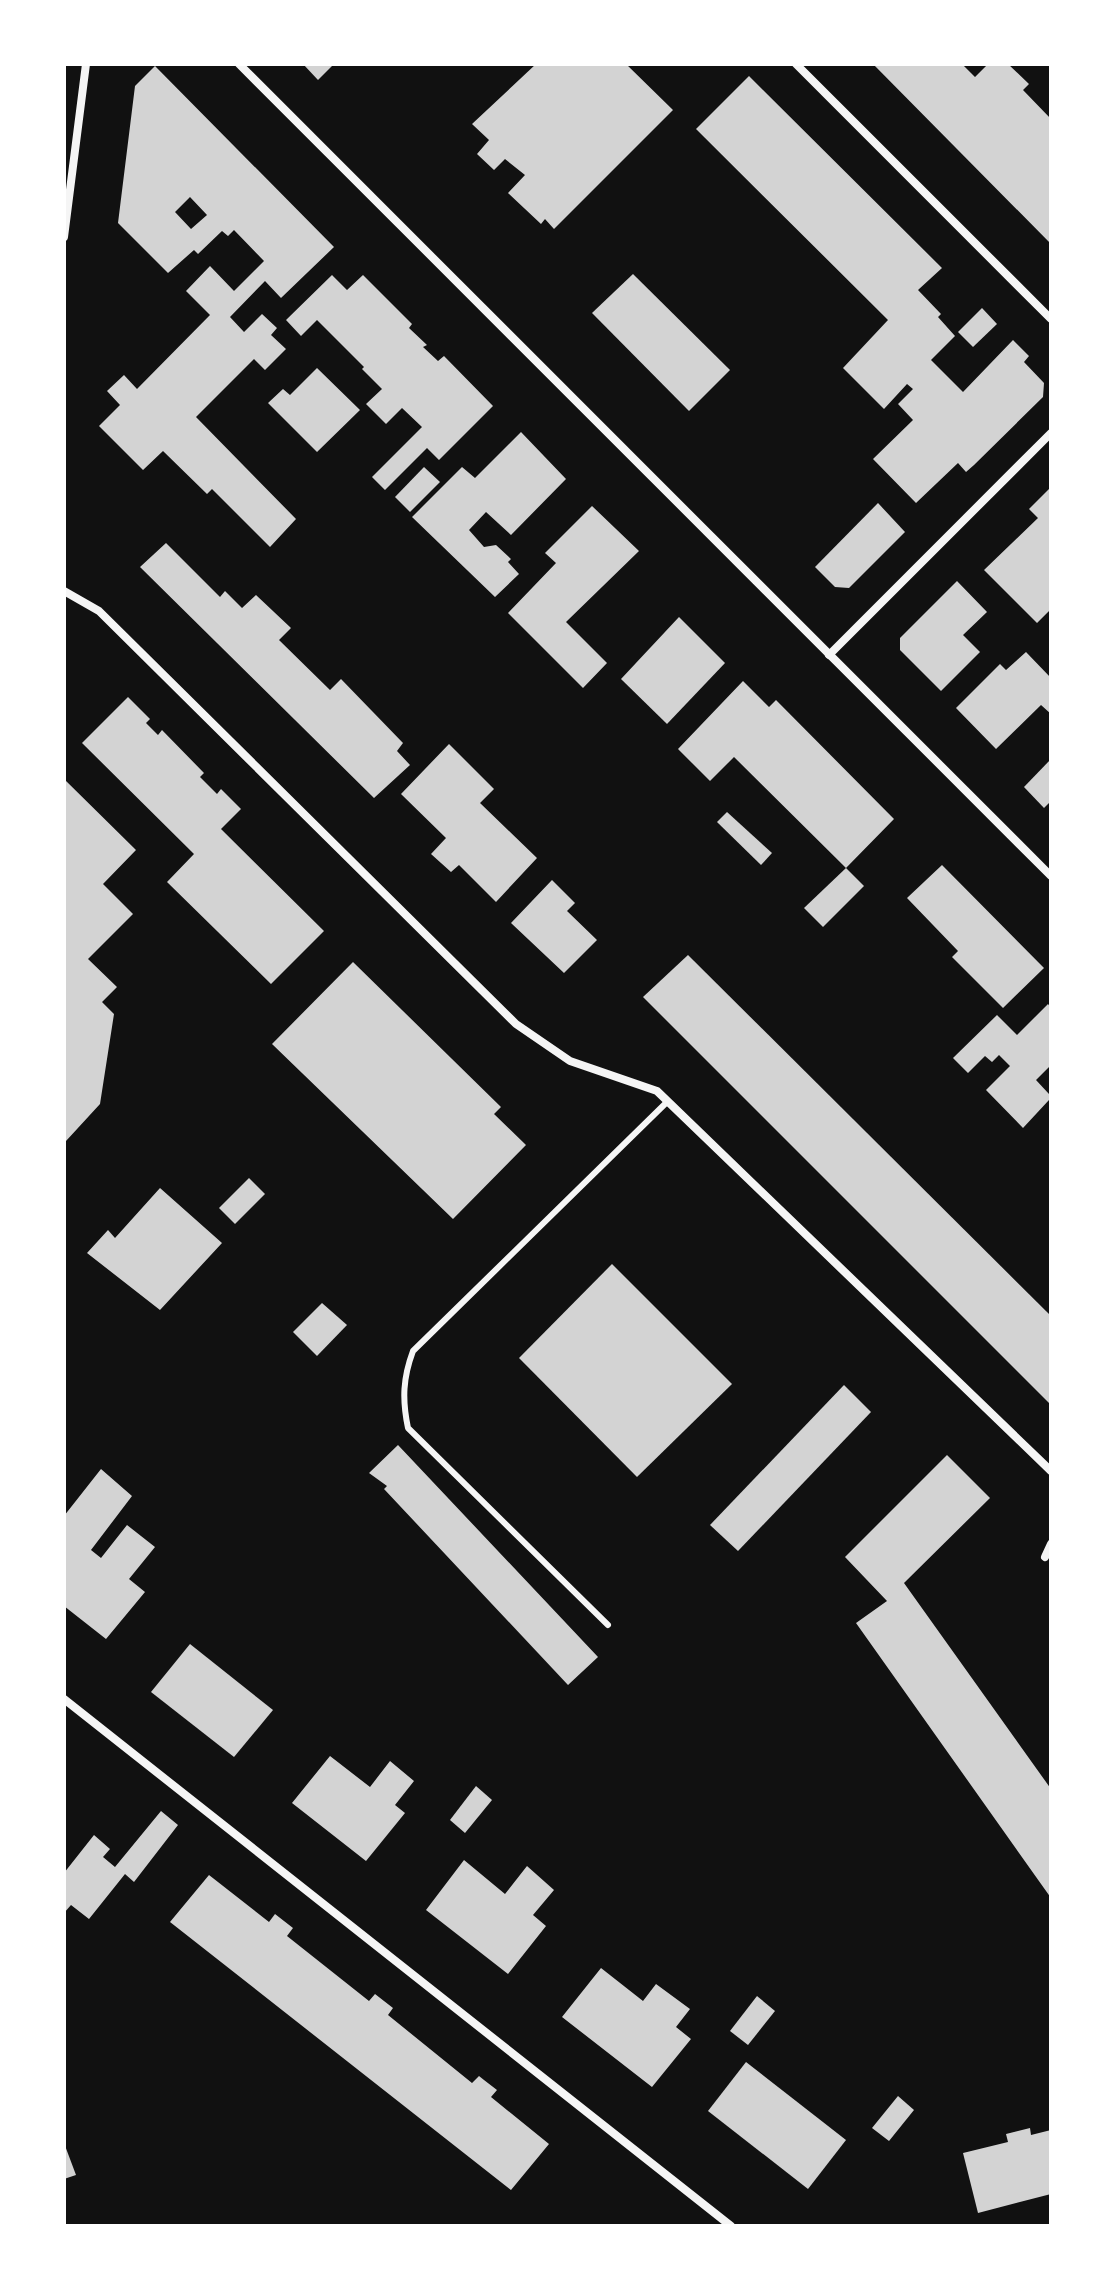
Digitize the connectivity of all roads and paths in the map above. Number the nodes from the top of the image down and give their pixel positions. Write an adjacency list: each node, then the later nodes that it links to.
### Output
1 (86, 64): 4 (street)
2 (239, 64): 8 (street)
3 (796, 64): 5 (street)
4 (64, 237)
5 (1051, 319)
6 (1051, 433): 8 (street)
7 (64, 591): 10 (street)
8 (829, 655): 9 (street)
9 (1051, 876)
10 (668, 1101): 11 (street); 14 (lane)
11 (1051, 1471)
12 (1051, 1544): 13 (street)
13 (1045, 1557)
14 (608, 1625)
15 (64, 1699): 16 (street)
16 (731, 2226)

